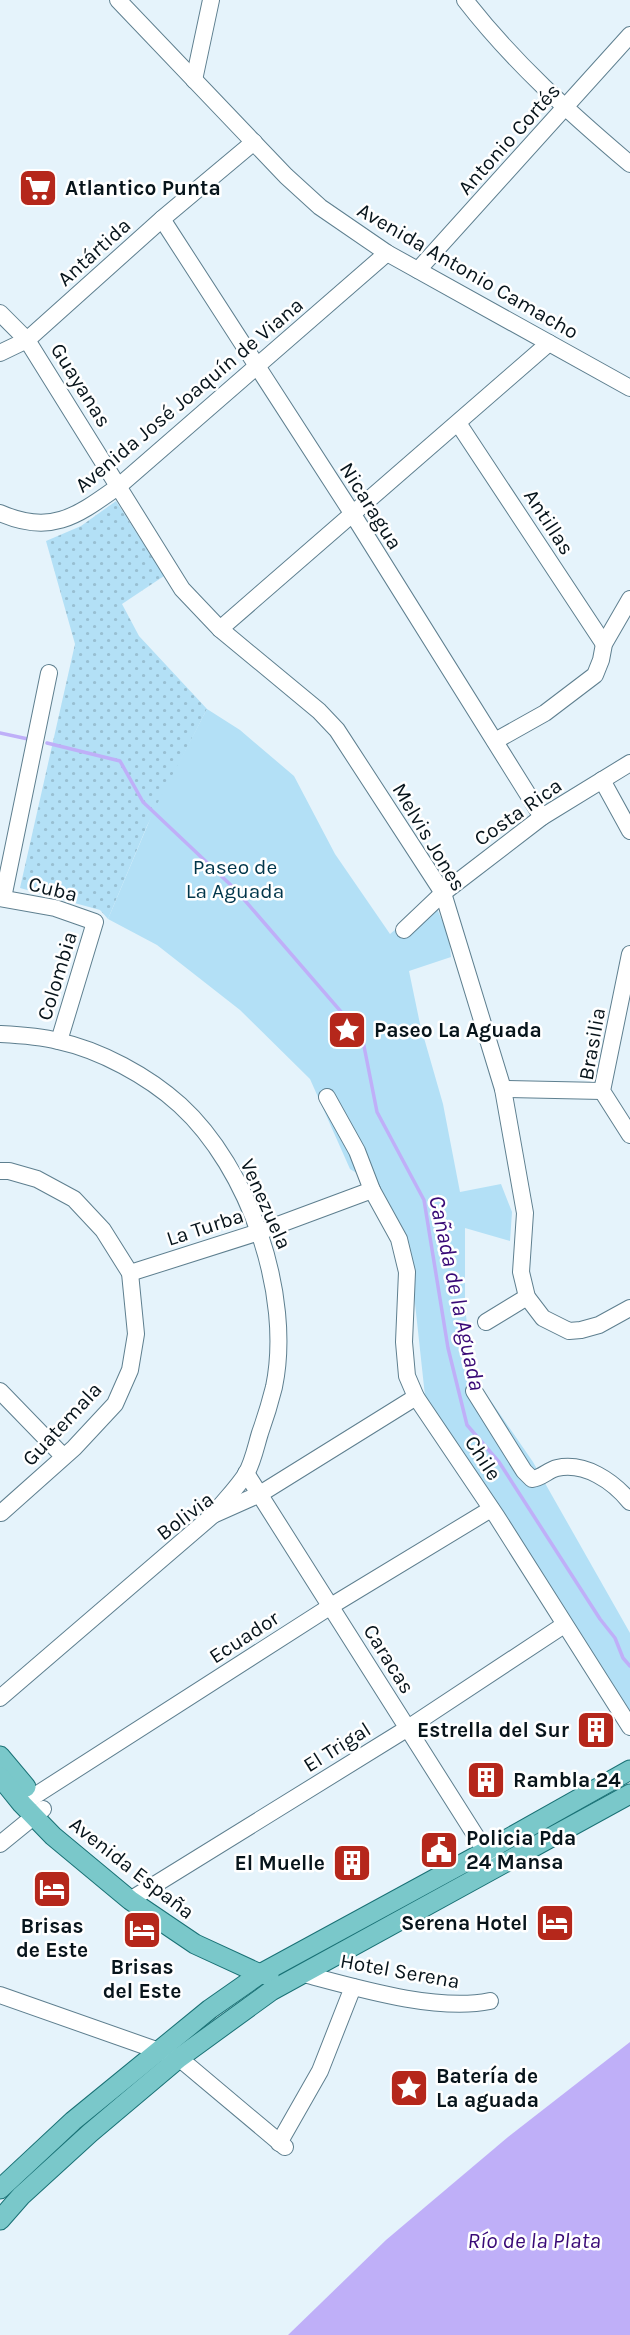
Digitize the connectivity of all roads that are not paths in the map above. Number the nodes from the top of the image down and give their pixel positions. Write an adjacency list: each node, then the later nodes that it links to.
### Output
1 (118, 0): 5 (street, Avenida Antonio Camacho)
2 (211, 0): 5 (street)
3 (465, 0): 6 (street)
4 (630, 35): 6 (street, Antonio Cortés)
5 (194, 80): 7 (street, Avenida Antonio Camacho)
6 (564, 108): 8 (street); 11 (street, Antonio Cortés)
7 (254, 142): 9 (street, Antártida); 10 (street, Avenida Antonio Camacho)
8 (630, 164)
9 (162, 219): 13 (street, Antártida); 16 (street, Nicaragua)
10 (387, 253): 11 (street, Avenida Antonio Camacho); 16 (street, Avenida José Joaquín de Viana)
11 (418, 271): 14 (street, Avenida Antonio Camacho)
12 (0, 313): 13 (street, Guayanas)
13 (27, 340): 15 (street, Antártida); 19 (street, Guayanas)
14 (549, 343): 17 (street, Avenida Antonio Camacho); 18 (street)
15 (0, 353)
16 (257, 367): 19 (street, Avenida José Joaquín de Viana); 21 (street, Nicaragua)
17 (630, 388)
18 (458, 423): 21 (street); 24 (street, Antillas)
19 (119, 486): 20 (street, Avenida José Joaquín de Viana); 23 (street, Melvis Jones)
20 (0, 513)
21 (352, 513): 23 (street); 26 (street, Nicaragua)
22 (630, 599): 24 (street)
23 (220, 629): 31 (street, Melvis Jones)
24 (604, 644): 26 (street)
25 (49, 673): 32 (street)
26 (495, 741): 29 (street, Nicaragua)
27 (630, 763): 28 (street, Costa Rica)
28 (603, 780): 29 (street, Costa Rica); 30 (street)
29 (542, 817): 31 (street, Costa Rica)
30 (630, 831)
31 (443, 893): 34 (street, Costa Rica); 38 (street, Melvis Jones)
32 (1, 898): 33 (street, Cuba)
33 (95, 922): 37 (street, Colombia)
34 (404, 930)
35 (630, 954): 39 (street, Brasilia)
36 (0, 1034): 37 (street, Venezuela)
37 (59, 1041): 44 (street, Venezuela)
38 (503, 1088): 39 (street); 46 (street, Melvis Jones)
39 (602, 1091): 41 (street, Brasilia)
40 (327, 1097): 43 (street, Chile)
41 (630, 1135)
42 (0, 1171): 45 (street, Guatemala)
43 (372, 1190): 44 (street, La Turba); 51 (street, Chile)
44 (258, 1232): 45 (street, La Turba); 53 (street, Venezuela)
45 (130, 1273): 52 (street, Guatemala)
46 (527, 1297): 47 (street); 48 (street)
47 (630, 1308)
48 (486, 1322)
49 (0, 1391): 52 (street)
50 (474, 1391): 55 (street)
51 (416, 1397): 54 (street, Bolivia); 56 (street, Chile)
52 (64, 1456): 57 (street, Guatemala)
53 (247, 1473): 54 (street, Caracas); 58 (street, Venezuela)
54 (260, 1494): 58 (street, Bolivia); 59 (street, Caracas)
55 (630, 1502)
56 (491, 1509): 59 (street, Ecuador); 60 (street, Chile)
57 (1, 1513)
58 (213, 1515): 61 (street, Bolivia)
59 (331, 1606): 63 (street, Caracas); 68 (street, Ecuador)
60 (564, 1625): 62 (street, Chile); 63 (street, El Trigal)
61 (0, 1698)
62 (630, 1727)
63 (408, 1728): 70 (street, Caracas); 71 (street, El Trigal)
64 (0, 1756): 68 (main road, Avenida España)
65 (630, 1770): 70 (main road)
66 (0, 1777): 68 (main road, Avenida España)
67 (630, 1794): 70 (main road)
68 (33, 1806): 69 (street, Ecuador); 71 (main road, Avenida España)
69 (0, 1844)
70 (491, 1859): 72 (main road); 74 (main road)
71 (135, 1896): 73 (main road, Avenida España); 76 (main road, Avenida España)
72 (313, 1946): 74 (street); 76 (main road)
73 (225, 1959): 76 (main road, Avenida España); 81 (main road)
74 (330, 1959): 75 (main road); 77 (street)
75 (299, 1975): 76 (main road); 77 (street, Hotel Serena)
76 (269, 1977): 81 (main road); 83 (main road)
77 (332, 1981): 78 (street, Hotel Serena)
78 (353, 1987): 80 (street, Hotel Serena); 83 (street)
79 (0, 1995): 82 (street)
80 (491, 2001)
81 (210, 2009): 82 (main road)
82 (158, 2051): 83 (street); 84 (main road)
83 (178, 2058): 85 (main road)
84 (2, 2185): 85 (street)
85 (21, 2196): 86 (main road)
86 (0, 2220)

